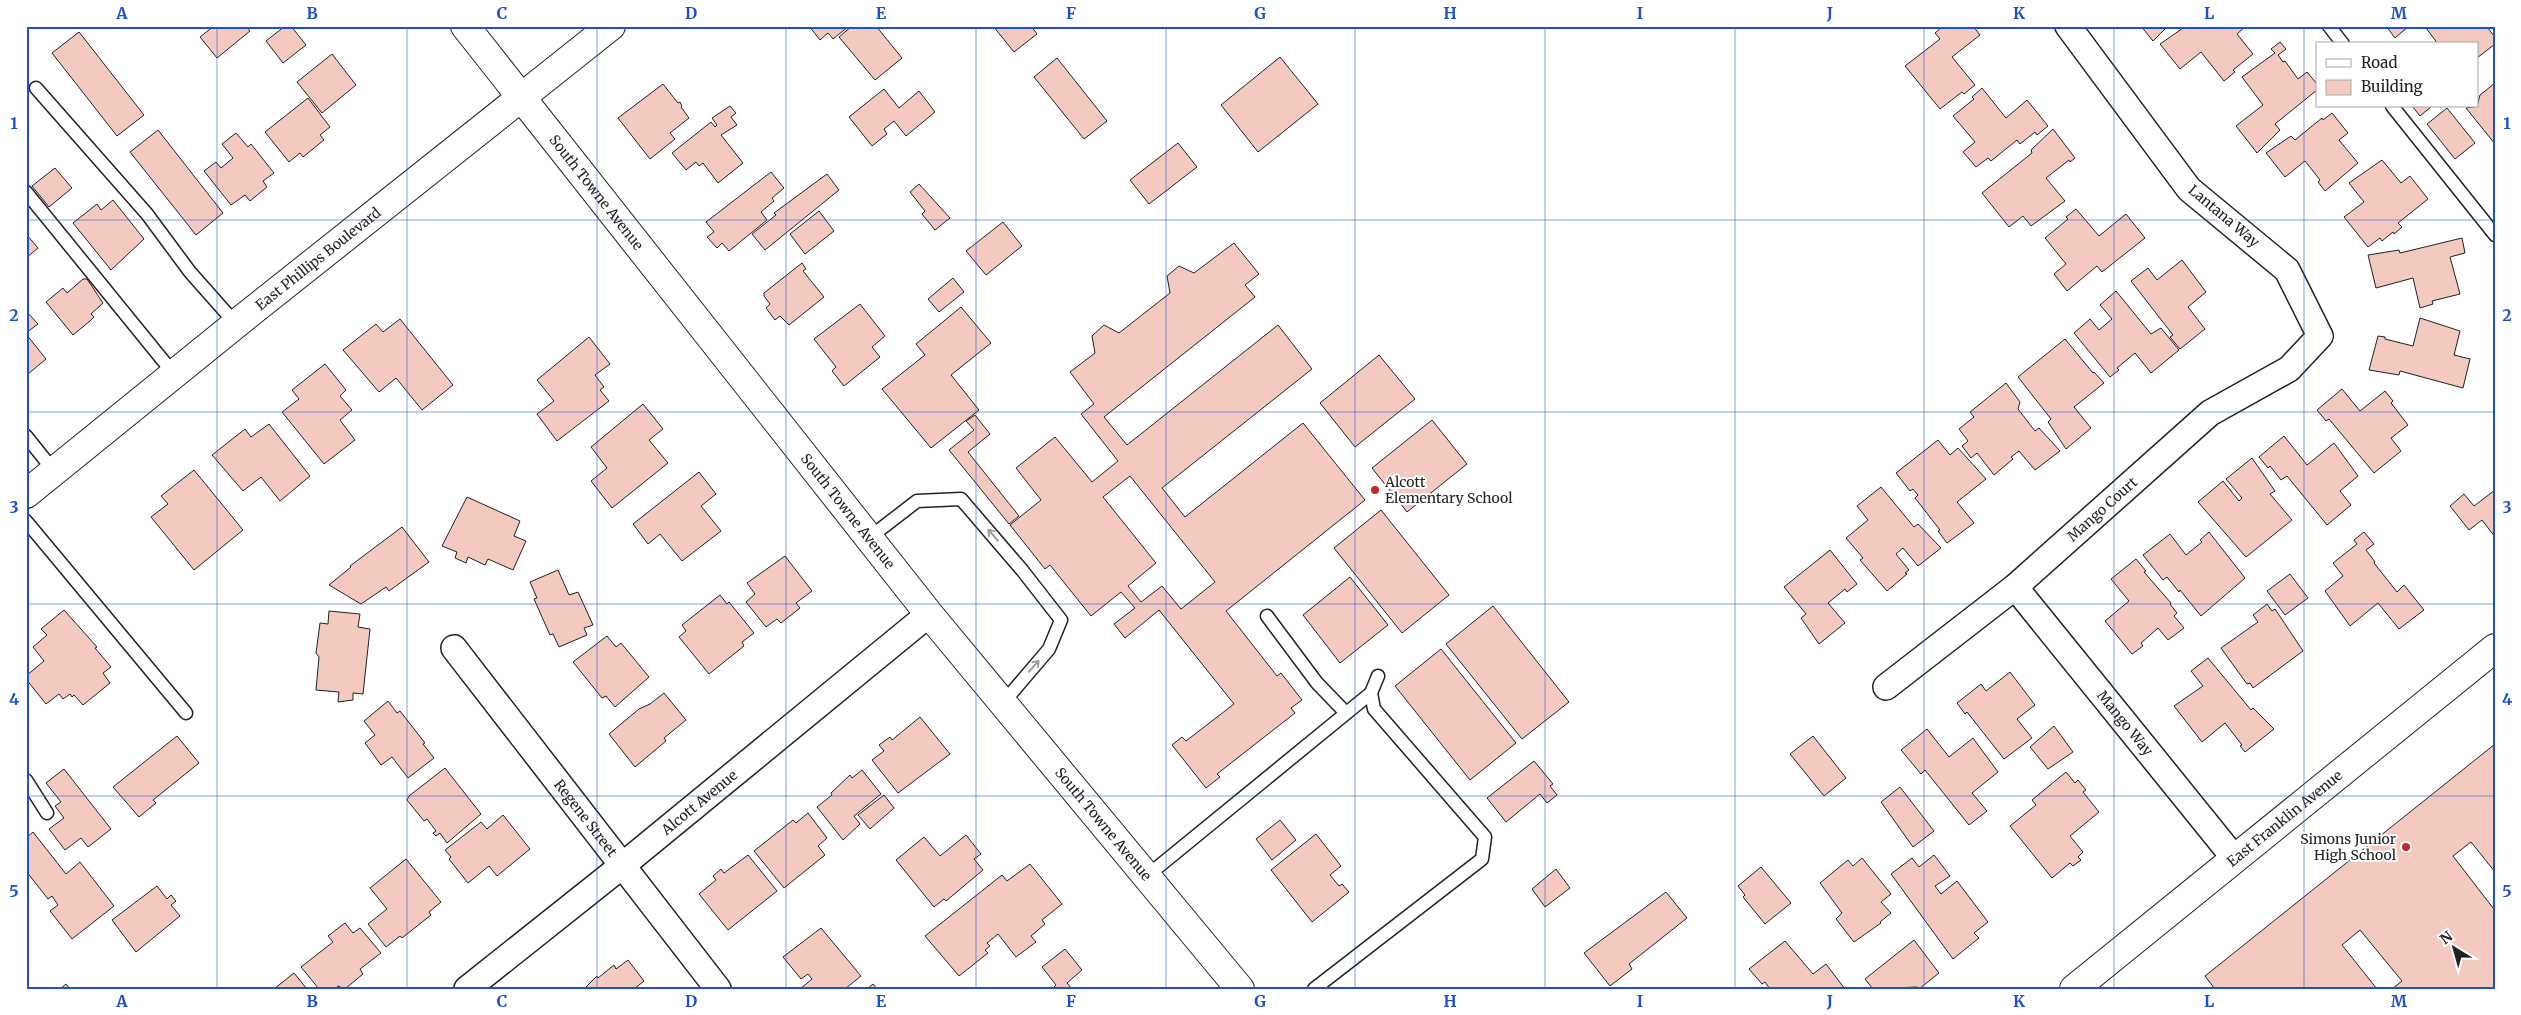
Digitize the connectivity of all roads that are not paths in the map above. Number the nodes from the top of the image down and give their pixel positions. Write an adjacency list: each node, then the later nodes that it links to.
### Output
1 (465, 26): 7 (street, South Towne Avenue)
2 (612, 26): 7 (street, East Phillips Boulevard)
3 (2068, 26): 12 (street, Lantana Way)
4 (2329, 26): 5 (lane)
5 (2341, 42)
6 (36, 88): 11 (lane)
7 (522, 97): 11 (street, East Phillips Boulevard); 18 (street, South Towne Avenue)
8 (2394, 108): 10 (lane)
9 (26, 192): 13 (lane)
10 (2495, 235)
11 (236, 324): 13 (street, East Phillips Boulevard)
12 (2320, 336): 19 (street, Mango Court)
13 (174, 374): 15 (street, East Phillips Boulevard)
14 (26, 436): 15 (lane)
15 (54, 472): 16 (street, East Phillips Boulevard)
16 (26, 494)
17 (26, 521): 28 (lane)
18 (869, 538): 20 (street, South Towne Avenue); 27 (lane, one-way to 18)
19 (2016, 587): 25 (street, Mango Court); 32 (street, Mango Way)
20 (929, 614): 27 (street, South Towne Avenue); 33 (street, Alcott Avenue)
21 (1267, 616): 29 (lane)
22 (454, 648): 33 (street, Regene Street)
23 (2495, 648): 32 (street, East Franklin Avenue)
24 (1378, 676): 26 (lane)
25 (1886, 687)
26 (1371, 693): 29 (lane); 38 (lane)
27 (1003, 703): 34 (street, South Towne Avenue)
28 (186, 713)
29 (1346, 714): 34 (lane)
30 (26, 780): 31 (lane)
31 (47, 813)
32 (2235, 859): 39 (street, East Franklin Avenue)
33 (623, 865): 35 (street, Alcott Avenue); 36 (street, Regene Street)
34 (1147, 876): 37 (street, South Towne Avenue)
35 (467, 989)
36 (718, 989)
37 (1240, 989)
38 (1314, 989)
39 (2074, 989)

